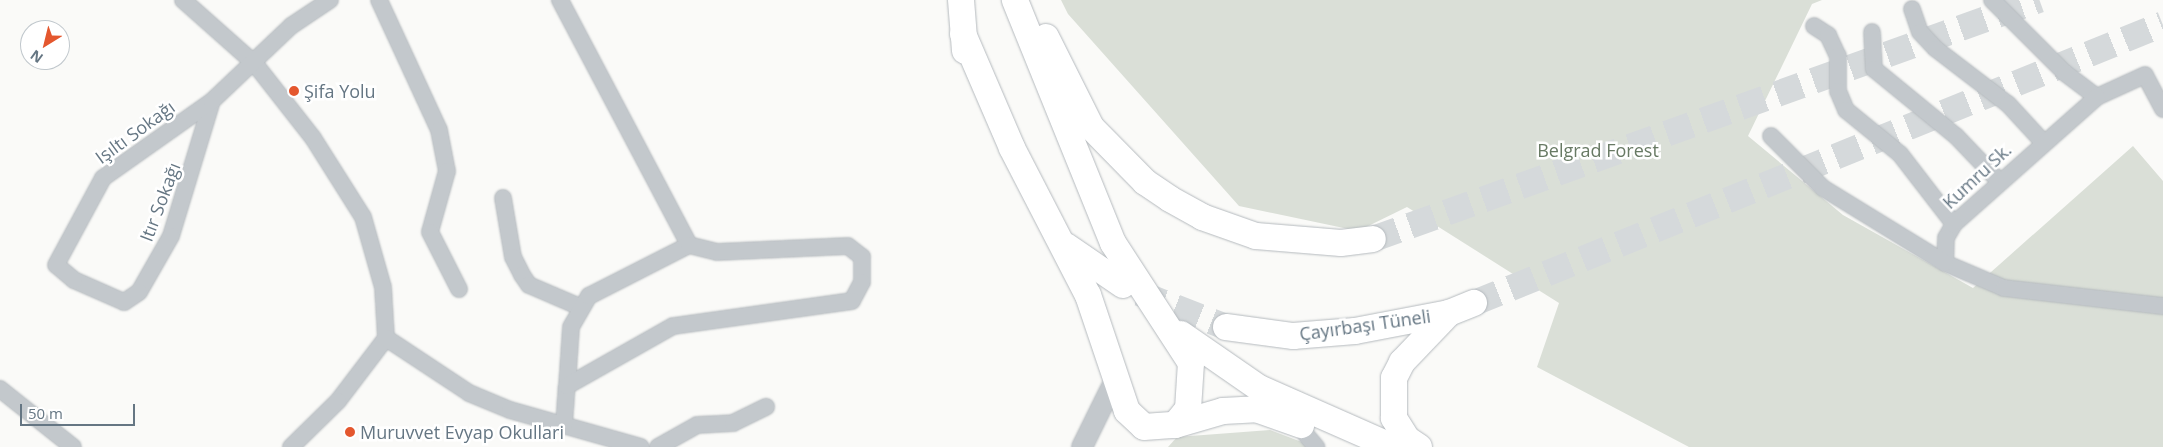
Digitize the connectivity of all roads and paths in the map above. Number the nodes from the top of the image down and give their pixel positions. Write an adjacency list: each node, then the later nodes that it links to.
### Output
1 (183, 0): 12 (street)
2 (330, 0): 12 (street, Işıltı Sokağı)
3 (379, 0): 27 (street)
4 (560, 0): 23 (street)
5 (961, 0): 22 (main road)
6 (1015, 0): 31 (main road)
7 (1031, 0): 21 (main road)
8 (1992, 0): 13 (street)
9 (1912, 9): 17 (street)
10 (1814, 26): 20 (street)
11 (1872, 32): 18 (street)
12 (255, 64): 14 (street, Işıltı Sokağı); 34 (street)
13 (2098, 97): 15 (street, Kumru Sk.); 17 (street, Kumru Sk.)
14 (212, 101): 24 (street, Işıltı Sokağı); 24 (street, Itır Sokağı)
15 (2163, 109)
16 (1771, 136): 25 (street)
17 (2042, 142): 18 (street, Kumru Sk.)
18 (2000, 182): 20 (street, Kumru Sk.)
19 (503, 198): 30 (street)
20 (1954, 224): 25 (street, Kumru Sk.)
21 (1373, 239)
22 (1063, 244): 26 (main road); 35 (main road)
23 (689, 245): 30 (street); 36 (street)
24 (63, 252)
25 (1946, 263): 29 (street)
26 (1123, 285)
27 (459, 290)
28 (1474, 303): 32 (main road, Çayırbaşı Tüneli)
29 (2163, 306)
30 (580, 307): 36 (street)
31 (1157, 312): 41 (main road); 49 (main road)
32 (1448, 313): 33 (main road, Çayırbaşı Tüneli); 50 (main road)
33 (1226, 327)
34 (386, 338): 40 (street); 43 (street)
35 (1117, 376): 41 (main road); 46 (street)
36 (567, 386): 40 (street)
37 (0, 389): 42 (street)
38 (766, 407): 45 (street)
39 (1297, 424): 41 (main road); 47 (street); 48 (main road)
40 (564, 425): 44 (street)
41 (1175, 425)
42 (73, 447)
43 (291, 447)
44 (641, 447)
45 (658, 447)
46 (1082, 447)
47 (1316, 447)
48 (1357, 447)
49 (1393, 447)
50 (1419, 447)

